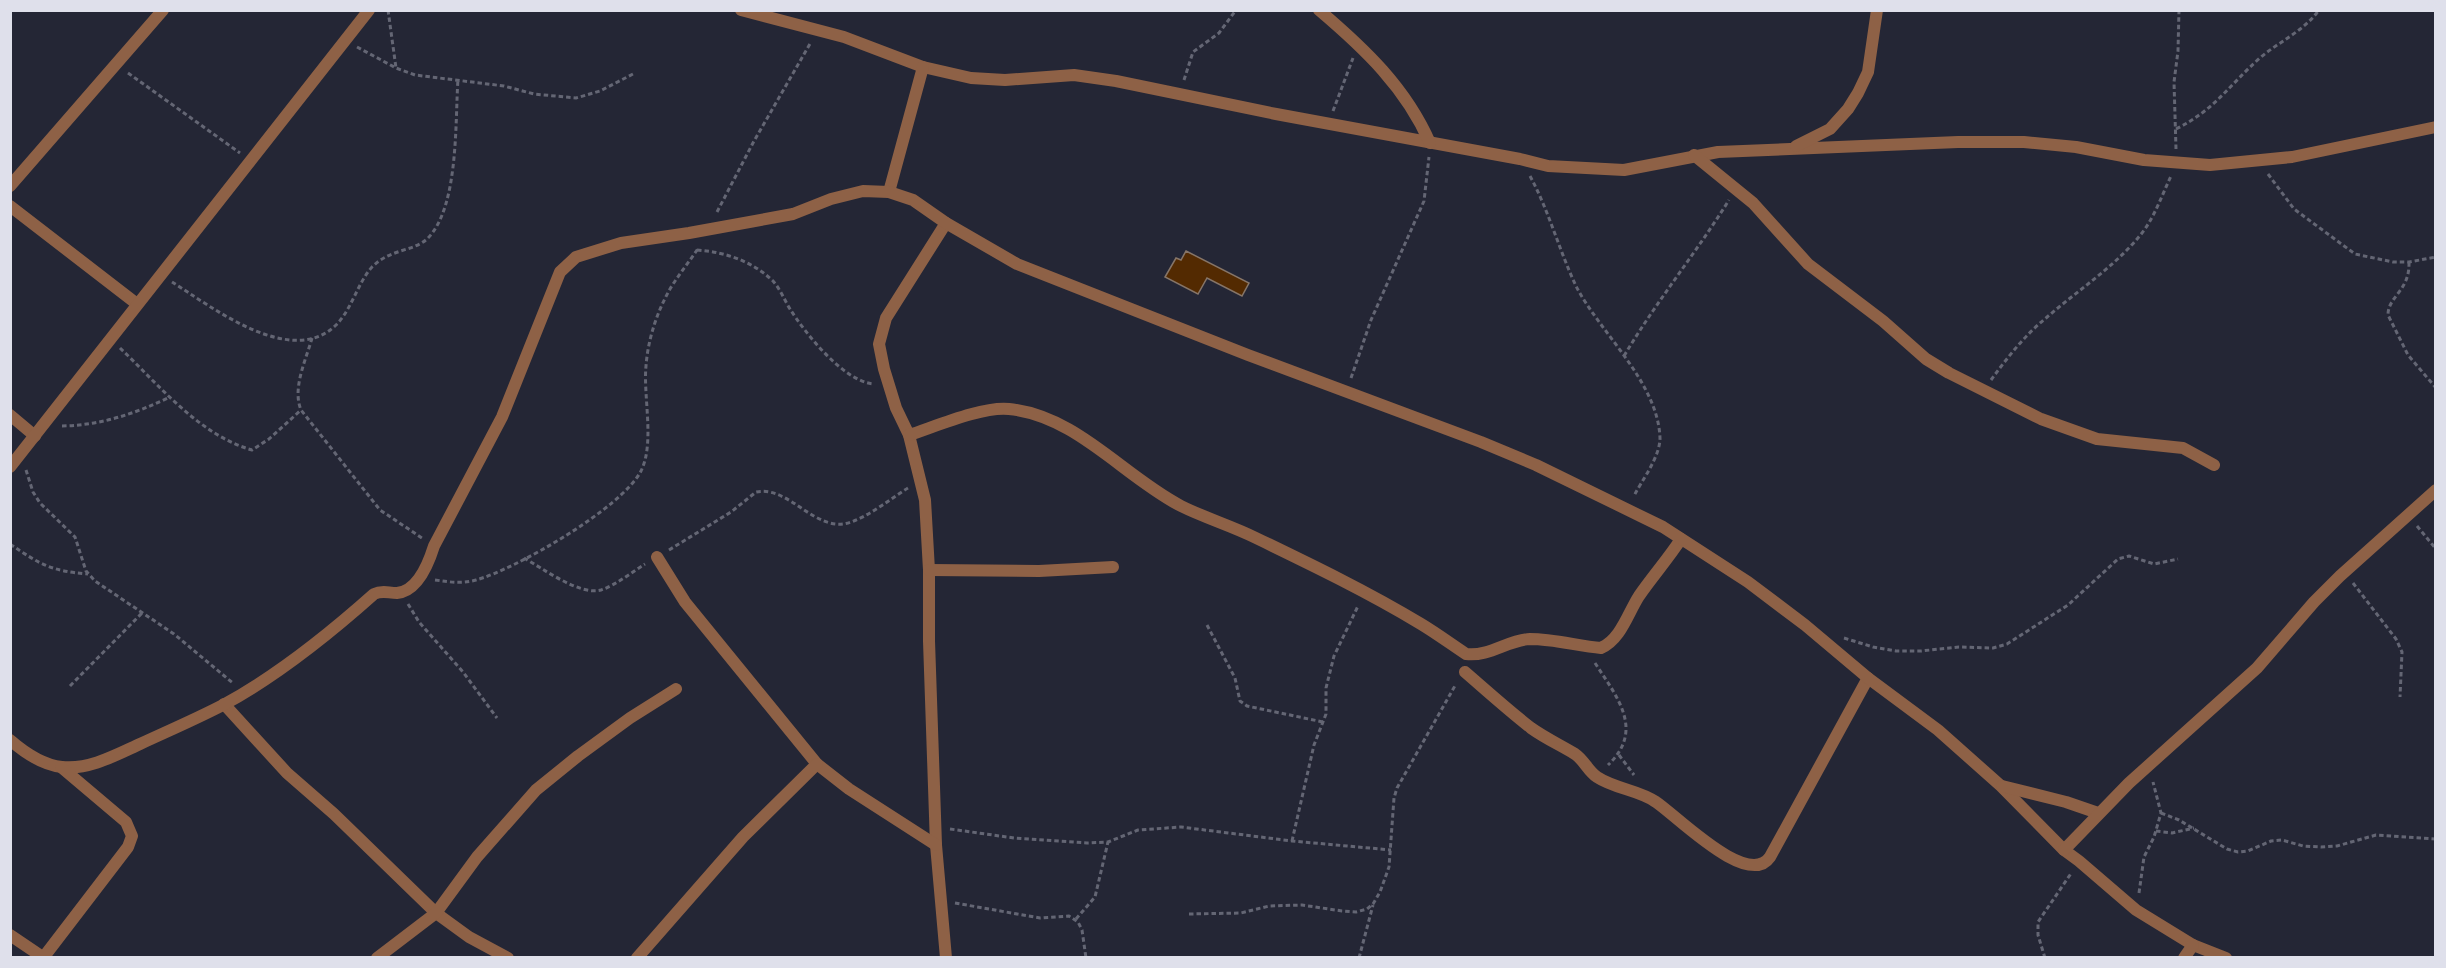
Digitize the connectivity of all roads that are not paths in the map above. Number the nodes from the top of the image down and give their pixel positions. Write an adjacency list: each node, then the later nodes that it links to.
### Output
1 (163, 10): 11 (street)
2 (369, 10): 15 (street)
3 (741, 10): 6 (street)
4 (1319, 10): 8 (street)
5 (1877, 10): 9 (street)
6 (923, 67): 8 (street); 12 (street)
7 (2436, 127): 9 (street)
8 (1430, 143): 10 (street)
9 (1792, 148): 10 (street)
10 (1694, 155): 19 (street)
11 (10, 186)
12 (889, 192): 14 (street); 29 (street)
13 (10, 206): 15 (street)
14 (946, 223): 18 (street); 22 (street)
15 (137, 304): 17 (street)
16 (10, 415): 17 (street)
17 (38, 431): 20 (street)
18 (909, 435): 22 (street); 25 (street)
19 (2214, 465)
20 (10, 467)
21 (2436, 490): 34 (street)
22 (1681, 539): 27 (street)
23 (657, 557): 31 (street)
24 (1113, 567): 25 (street)
25 (929, 570): 35 (street)
26 (1464, 672): 27 (street)
27 (1868, 678): 33 (street)
28 (676, 689): 37 (street)
29 (224, 704): 32 (street); 37 (street)
30 (12, 744): 32 (street)
31 (817, 764): 35 (street); 43 (street)
32 (61, 767): 40 (street)
33 (2001, 786): 34 (street); 36 (street)
34 (2098, 813): 36 (street)
35 (936, 845): 44 (street)
36 (2064, 850): 39 (street)
37 (436, 913): 41 (street); 42 (street)
38 (10, 935): 40 (street)
39 (2193, 945): 45 (street); 46 (street)
40 (43, 957)
41 (377, 957)
42 (508, 957)
43 (636, 957)
44 (946, 957)
45 (2184, 957)
46 (2226, 957)

